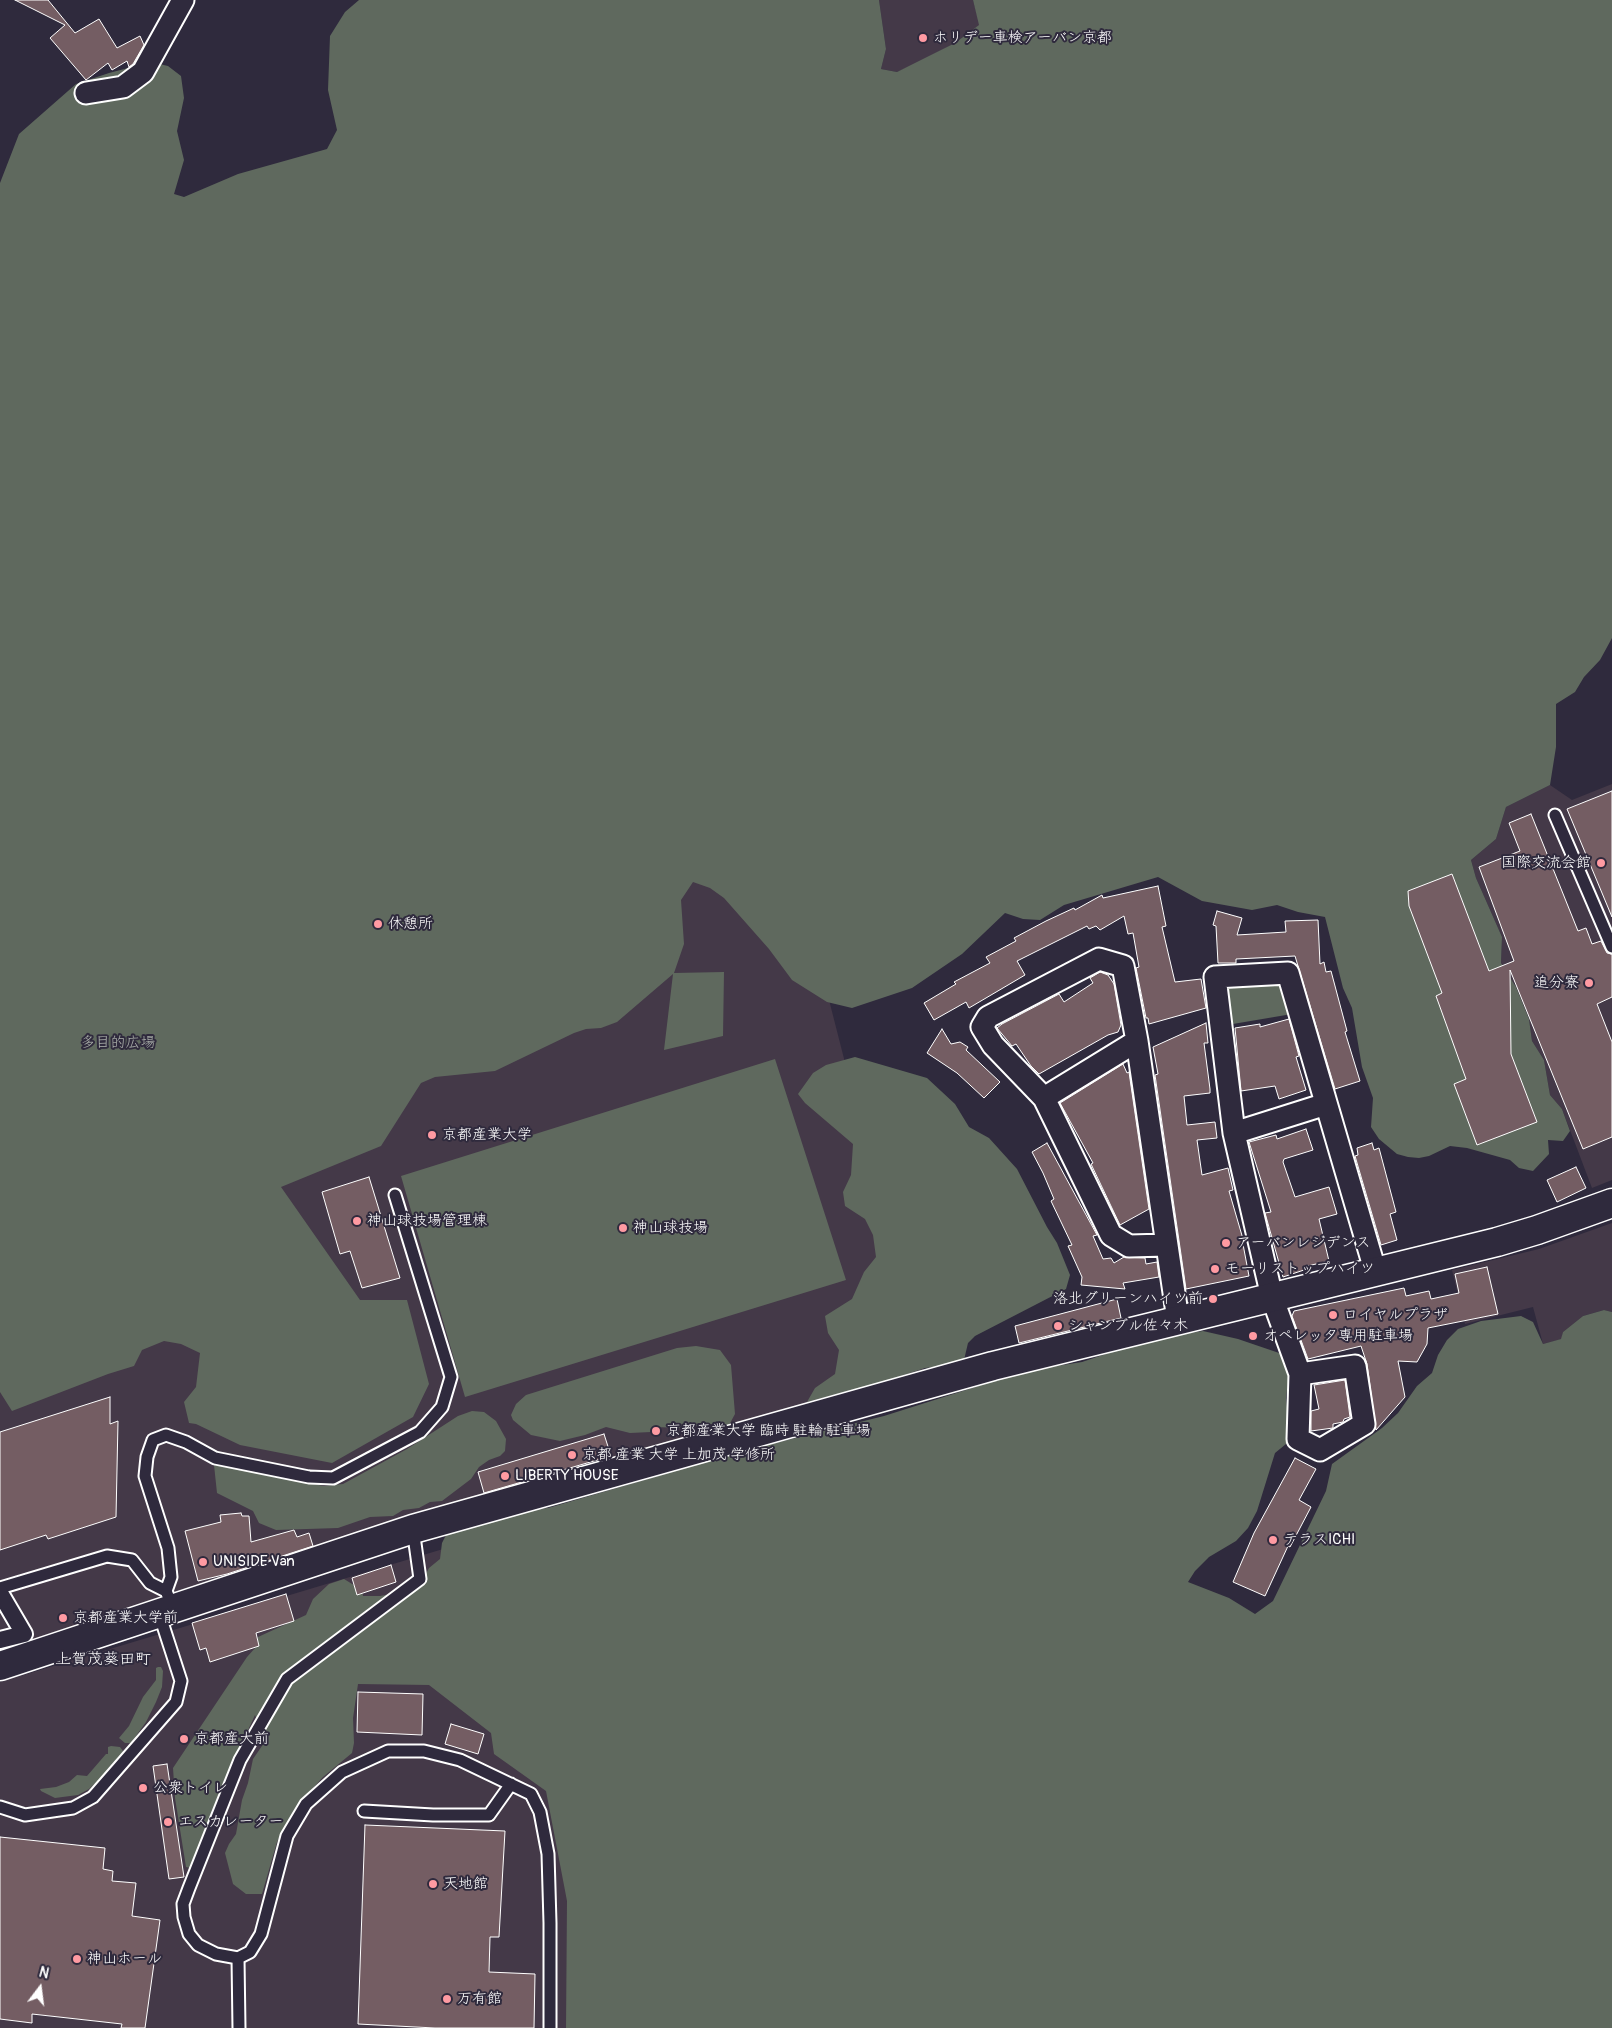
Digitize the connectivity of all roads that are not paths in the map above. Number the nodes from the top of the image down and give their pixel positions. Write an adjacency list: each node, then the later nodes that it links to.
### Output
1 (183, 0): 2 (street)
2 (86, 93)
3 (1555, 815): 4 (lane)
4 (1612, 947)
5 (1137, 1041): 6 (street); 6 (street); 11 (street)
6 (1044, 1098): 11 (street)
7 (1326, 1104): 8 (street); 8 (street); 12 (street)
8 (1234, 1132): 13 (street)
9 (395, 1194): 19 (lane)
10 (1612, 1203): 12 (street)
11 (1166, 1245): 14 (street)
12 (1375, 1270): 13 (street)
13 (1272, 1297): 14 (street); 15 (street)
14 (1178, 1320): 16 (street)
15 (1300, 1374)
16 (413, 1529): 19 (street); 25 (lane)
17 (0, 1588): 19 (lane)
18 (0, 1593): 20 (street)
19 (166, 1604): 21 (street); 23 (lane)
20 (0, 1640)
21 (0, 1666)
22 (511, 1784): 24 (lane); 25 (lane); 27 (lane)
23 (0, 1807)
24 (364, 1811)
25 (238, 1958): 26 (lane)
26 (239, 2028)
27 (550, 2028)

